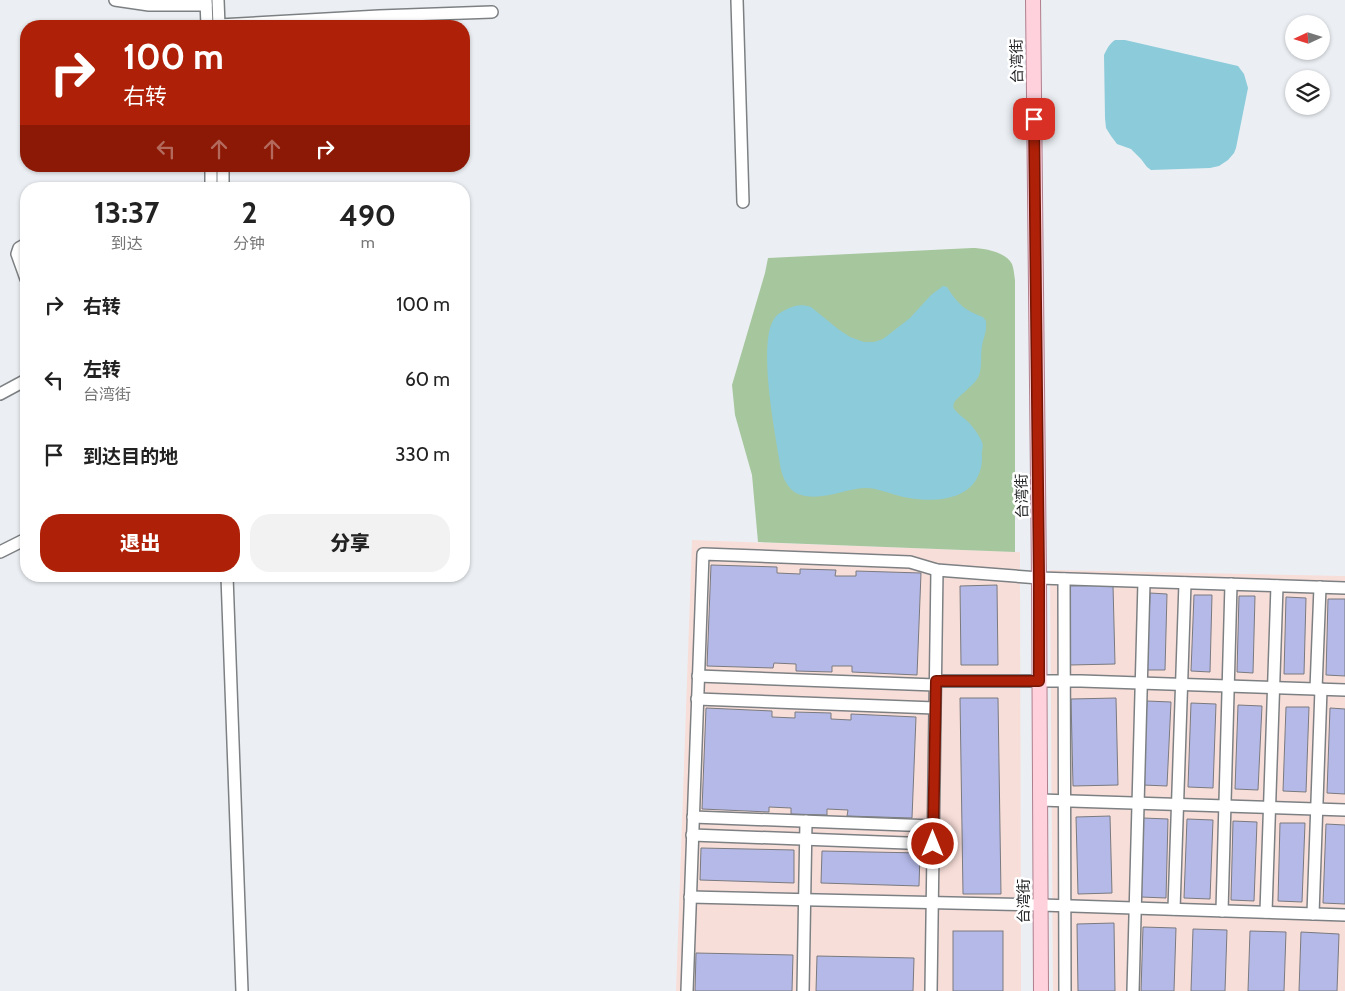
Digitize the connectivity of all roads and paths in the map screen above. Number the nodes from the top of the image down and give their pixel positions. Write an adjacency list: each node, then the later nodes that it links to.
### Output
1 (115, 0): 5 (street)
2 (218, 0): 8 (street)
3 (737, 0): 10 (street)
4 (1033, 0): 18 (main road, 台湾街)
5 (206, 3): 7 (street)
6 (492, 12): 9 (street)
7 (213, 20)
8 (216, 20)
9 (314, 20)
10 (743, 202)
11 (20, 247): 12 (street)
12 (20, 262)
13 (20, 383): 14 (street)
14 (0, 394)
15 (20, 542): 16 (street)
16 (0, 552)
17 (937, 570): 18 (street); 27 (street); 30 (street)
18 (1039, 578): 19 (street); 28 (main road, 台湾街)
19 (1064, 579): 21 (street); 29 (street)
20 (227, 582): 64 (street)
21 (1144, 582): 22 (street); 31 (street)
22 (1185, 583): 23 (street); 32 (street)
23 (1231, 584): 24 (street); 33 (street)
24 (1277, 586): 25 (street); 34 (street)
25 (1320, 587): 26 (street); 35 (street)
26 (1345, 588)
27 (698, 676): 30 (street); 37 (street)
28 (1039, 681): 29 (street); 30 (street); 39 (main road, 台湾街)
29 (1064, 681): 31 (street); 40 (street)
30 (935, 683): 38 (street)
31 (1141, 683): 32 (street); 41 (street)
32 (1182, 684): 33 (street); 42 (street)
33 (1228, 686): 34 (street); 43 (street)
34 (1274, 687): 35 (street); 44 (street)
35 (1319, 689): 36 (street); 45 (street)
36 (1345, 690)
37 (697, 699): 38 (street); 47 (street)
38 (935, 708): 49 (street)
39 (1040, 800): 40 (street); 56 (main road, 台湾街)
40 (1064, 800): 41 (street); 57 (street)
41 (1138, 803): 42 (street); 58 (street)
42 (1178, 804): 43 (street); 59 (street)
43 (1225, 806): 44 (street); 60 (street)
44 (1270, 808): 45 (street); 61 (street)
45 (1317, 809): 46 (street); 62 (street)
46 (1345, 810)
47 (693, 817): 48 (street); 50 (street)
48 (806, 821): 49 (street); 51 (street)
49 (933, 826): 52 (street)
50 (692, 835): 51 (street); 53 (street)
51 (806, 840): 52 (street); 54 (street)
52 (933, 844): 55 (street)
53 (690, 897): 54 (street); 65 (street)
54 (805, 899): 55 (street); 66 (street)
55 (932, 902): 56 (street); 67 (street)
56 (1041, 905): 57 (street); 68 (main road, 台湾街)
57 (1065, 906): 58 (street); 69 (street)
58 (1135, 908): 59 (street); 70 (street)
59 (1174, 909): 60 (street)
60 (1222, 911): 61 (street)
61 (1266, 912): 62 (street)
62 (1314, 914): 63 (street)
63 (1345, 915)
64 (242, 991)
65 (687, 991)
66 (803, 991)
67 (931, 991)
68 (1041, 991)
69 (1065, 991)
70 (1133, 991)

